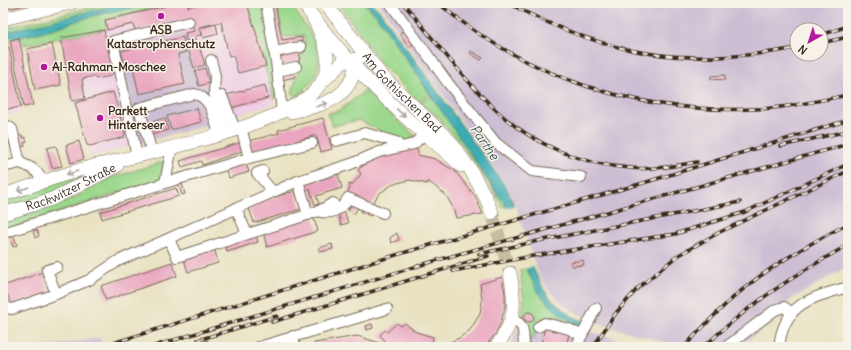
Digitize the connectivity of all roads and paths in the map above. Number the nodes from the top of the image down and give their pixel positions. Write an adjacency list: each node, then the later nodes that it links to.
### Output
1 (72, 3): 7 (main road)
2 (266, 3): 11 (street)
3 (303, 3): 6 (main road, Am Gothischen Bad)
4 (325, 3): 9 (main road, Am Gothischen Bad)
5 (390, 3): 35 (street)
6 (313, 17): 13 (main road, Am Gothischen Bad); 17 (main road, Rackwitzer Straße)
7 (3, 19)
8 (189, 22): 30 (street)
9 (350, 36): 13 (main road); 14 (main road, Am Gothischen Bad)
10 (301, 47): 11 (street)
11 (274, 52): 16 (street)
12 (211, 60): 23 (street)
13 (354, 61): 14 (main road); 17 (main road); 18 (main road, Am Gothischen Bad); 20 (main road, Rackwitzer Straße)
14 (369, 61): 39 (main road, Am Gothischen Bad)
15 (296, 67): 16 (street)
16 (277, 71): 21 (street)
17 (322, 82): 21 (main road, Rackwitzer Straße)
18 (373, 85): 20 (main road); 24 (main road, Am Gothischen Bad, one-way to 24)
19 (221, 94): 23 (street)
20 (339, 96): 21 (main road, Rackwitzer Straße, one-way to 20)
21 (279, 114): 23 (main road, Rackwitzer Straße)
22 (3, 127): 32 (street)
23 (230, 131): 28 (main road, Rackwitzer Straße); 29 (street); 31 (street)
24 (424, 134): 27 (street); 39 (main road, Am Gothischen Bad)
25 (336, 141): 27 (street)
26 (312, 143): 31 (street)
27 (400, 146): 36 (street)
28 (172, 147): 29 (main road, Rackwitzer Straße); 38 (street)
29 (152, 153): 30 (main road, Rackwitzer Straße)
30 (137, 157): 37 (main road, Rackwitzer Straße, one-way to 37); 47 (main road, Rackwitzer Straße)
31 (249, 158): 38 (street)
32 (20, 164): 33 (street); 37 (street)
33 (3, 168)
34 (263, 171): 40 (street)
35 (581, 177)
36 (298, 181): 40 (street); 48 (street)
37 (43, 183): 41 (main road, Rackwitzer Straße, one-way to 41)
38 (165, 183): 49 (street)
39 (478, 183): 46 (main road, Am Gothischen Bad)
40 (274, 192): 43 (street)
41 (3, 195)
42 (333, 203): 44 (street)
43 (236, 208): 50 (street); 51 (street)
44 (319, 211): 45 (street); 48 (street)
45 (383, 213)
46 (492, 213)
47 (3, 214)
48 (308, 215): 50 (street)
49 (3, 233)
50 (247, 234): 51 (street)
51 (169, 239): 55 (street)
52 (57, 267): 55 (street)
53 (510, 273): 60 (main road)
54 (848, 287): 59 (street)
55 (56, 294): 56 (street)
56 (3, 298)
57 (596, 308): 62 (street)
58 (387, 309): 63 (street)
59 (792, 313): 69 (street); 70 (street)
60 (511, 319): 64 (main road); 67 (street)
61 (538, 327): 62 (street)
62 (581, 335): 68 (street)
63 (293, 336): 65 (street); 66 (street)
64 (497, 346)
65 (259, 347)
66 (295, 347)
67 (524, 347)
68 (576, 347)
69 (726, 347)
70 (779, 347)

